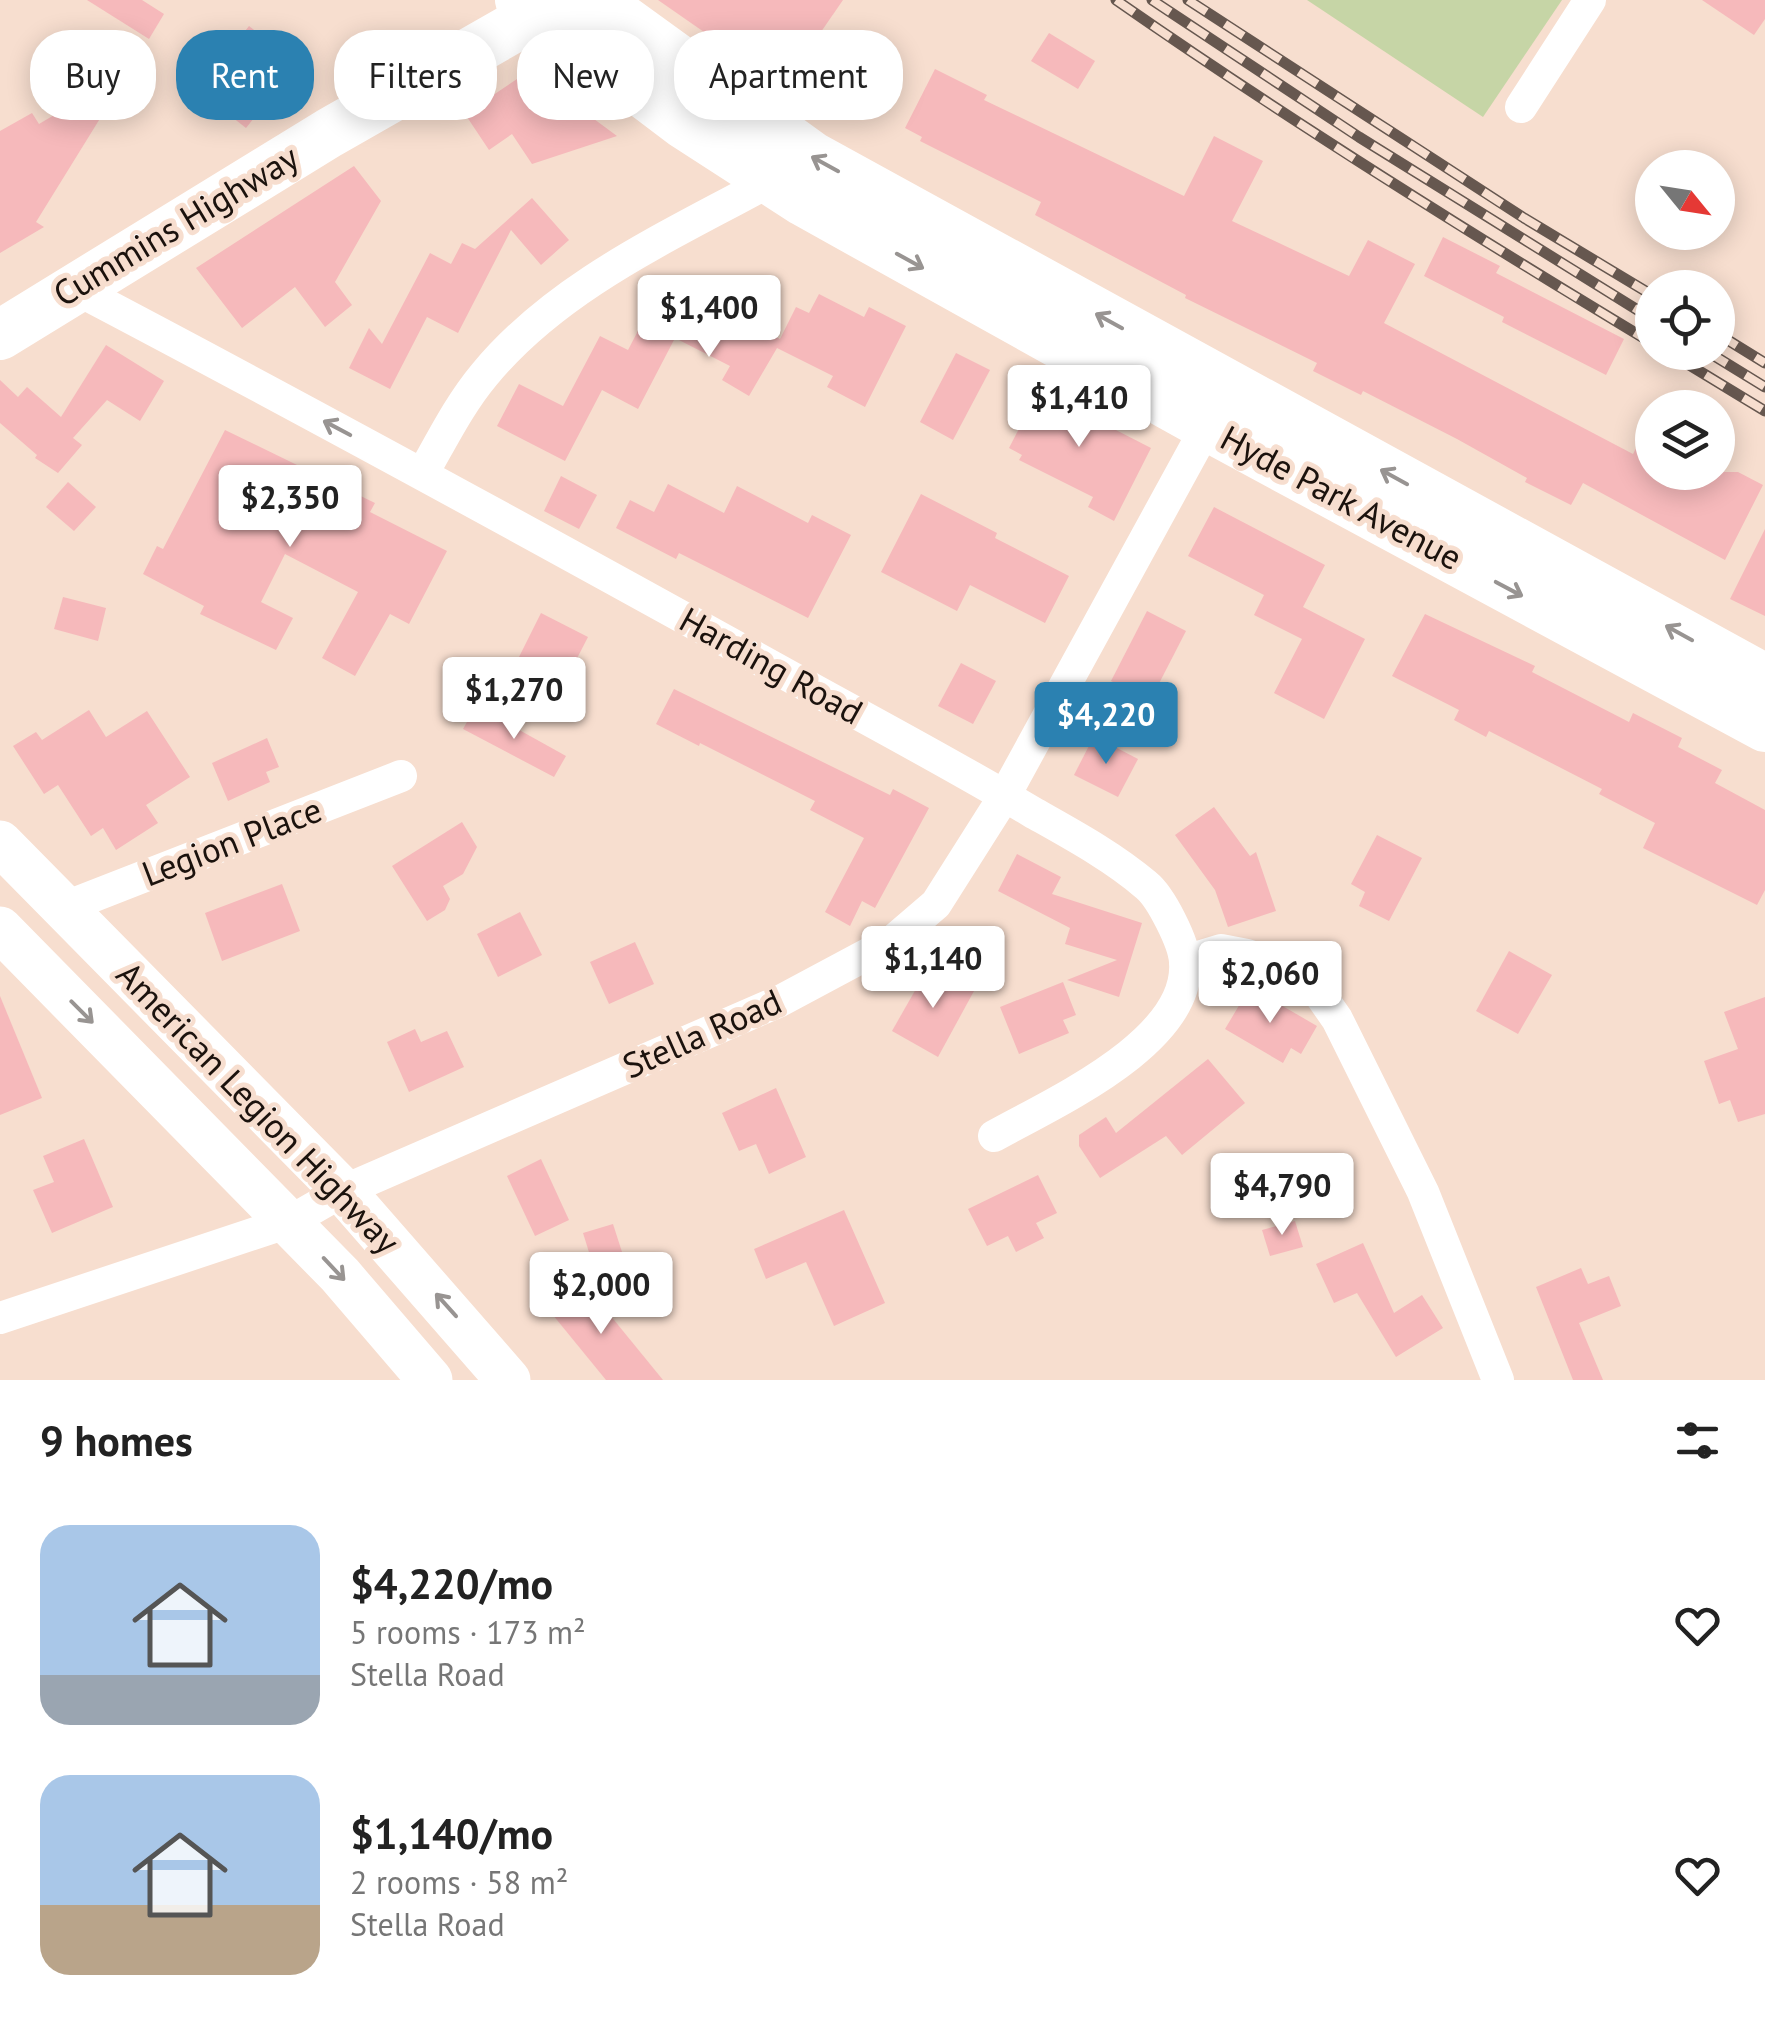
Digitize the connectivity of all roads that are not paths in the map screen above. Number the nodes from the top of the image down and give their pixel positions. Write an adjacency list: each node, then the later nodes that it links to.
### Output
1 (596, 0): 8 (main road, Hyde Park Avenue, one-way to 1)
2 (1590, 0): 4 (street)
3 (540, 5): 5 (main road, Hyde Park Avenue); 6 (main road, Cummins Highway)
4 (1520, 107)
5 (770, 181): 8 (main road, Hyde Park Avenue, one-way to 8); 9 (street)
6 (74, 288): 7 (main road, Cummins Highway); 9 (street, Harding Road, one-way to 6)
7 (0, 335)
8 (1217, 406): 10 (main road, Hyde Park Avenue, one-way to 8); 11 (main road, Hyde Park Avenue, one-way to 11); 13 (street, Stella Road)
9 (423, 474): 13 (street, Harding Road)
10 (1765, 680)
11 (1765, 727)
12 (401, 776): 15 (street, Legion Place)
13 (1005, 795): 17 (street, Harding Road); 19 (street, Stella Road)
14 (0, 843): 15 (main road, American Legion Highway)
15 (63, 908): 19 (main road, American Legion Highway)
16 (4, 940): 20 (main road, American Legion Highway, one-way to 20)
17 (1185, 960): 18 (street); 24 (street)
18 (994, 1136)
19 (343, 1191): 20 (street, Stella Road); 23 (main road, American Legion Highway, one-way to 19)
20 (289, 1222): 21 (street, Stella Road); 22 (main road, American Legion Highway, one-way to 22)
21 (0, 1318)
22 (430, 1380)
23 (508, 1380)
24 (1498, 1380)

